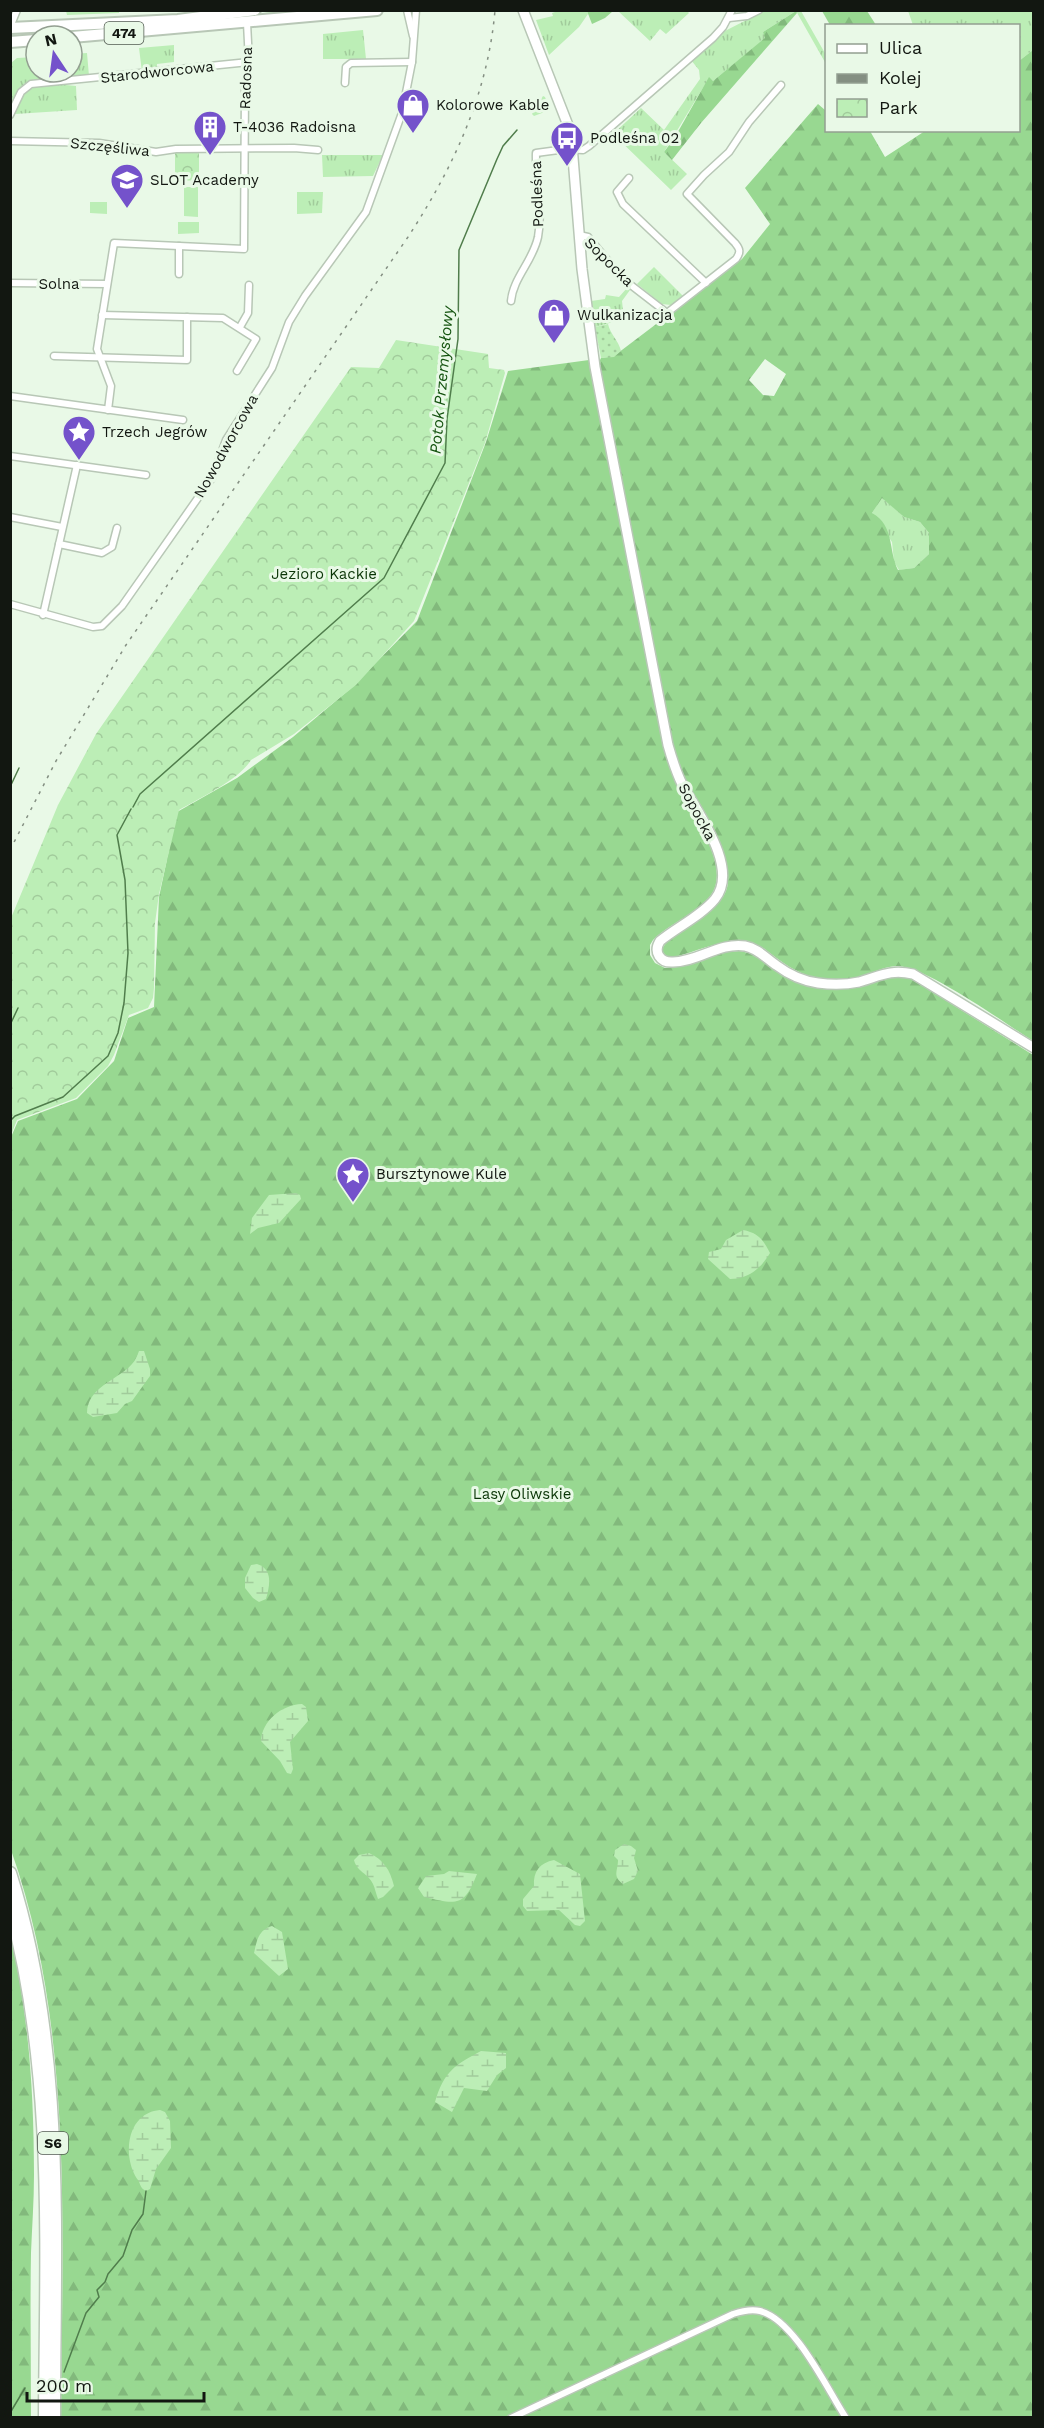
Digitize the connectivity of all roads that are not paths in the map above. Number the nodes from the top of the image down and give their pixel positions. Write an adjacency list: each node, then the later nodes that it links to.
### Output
1 (17, 10): 11 (street)
2 (255, 10): 11 (main road, 474)
3 (377, 10): 10 (main road, 474)
4 (407, 10): 12 (street, Nowodworcowa)
5 (416, 10): 12 (street, Nowodworcowa)
6 (523, 10): 22 (main road, Sopocka)
7 (732, 10): 9 (street)
8 (759, 10): 9 (street)
9 (729, 18): 22 (street)
10 (247, 23): 13 (main road, 474); 14 (street, Radosna)
11 (10, 28)
12 (413, 36): 15 (street, Nowodworcowa)
13 (84, 37)
14 (249, 62): 18 (street, Starodworcowa); 20 (street, Radosna)
15 (412, 62): 16 (street); 49 (street, Nowodworcowa)
16 (345, 83)
17 (782, 86): 28 (street)
18 (10, 115)
19 (10, 141): 20 (street, Szczęśliwa)
20 (244, 149): 21 (street, Szczęśliwa); 25 (street, Radosna)
21 (318, 150)
22 (573, 150): 24 (main road, Sopocka); 31 (street, Podleśna)
23 (629, 178): 28 (street)
24 (579, 235): 28 (street, Sopocka); 50 (main road, Sopocka)
25 (179, 246): 26 (street); 29 (street, Radosna)
26 (178, 274)
27 (10, 283): 29 (street, Solna)
28 (706, 283)
29 (107, 284): 32 (street)
30 (249, 285): 34 (street)
31 (511, 301)
32 (102, 315): 33 (street); 36 (street)
33 (187, 317): 34 (street); 36 (street)
34 (240, 327): 37 (street)
35 (54, 356): 36 (street)
36 (98, 357): 39 (street)
37 (237, 371)
38 (10, 396): 39 (street)
39 (108, 410): 40 (street)
40 (183, 420)
41 (10, 456): 42 (street)
42 (77, 465): 43 (street); 45 (street)
43 (146, 475)
44 (10, 517): 45 (street)
45 (62, 527): 47 (street)
46 (117, 528): 47 (street)
47 (59, 544): 49 (street)
48 (10, 604): 49 (street, Nowodworcowa)
49 (43, 615)
50 (1034, 1047)
51 (10, 1873): 54 (highway, S6)
52 (10, 1906): 53 (highway, S6)
53 (45, 2418)
54 (54, 2418)
55 (512, 2418): 56 (street)
56 (846, 2418)

